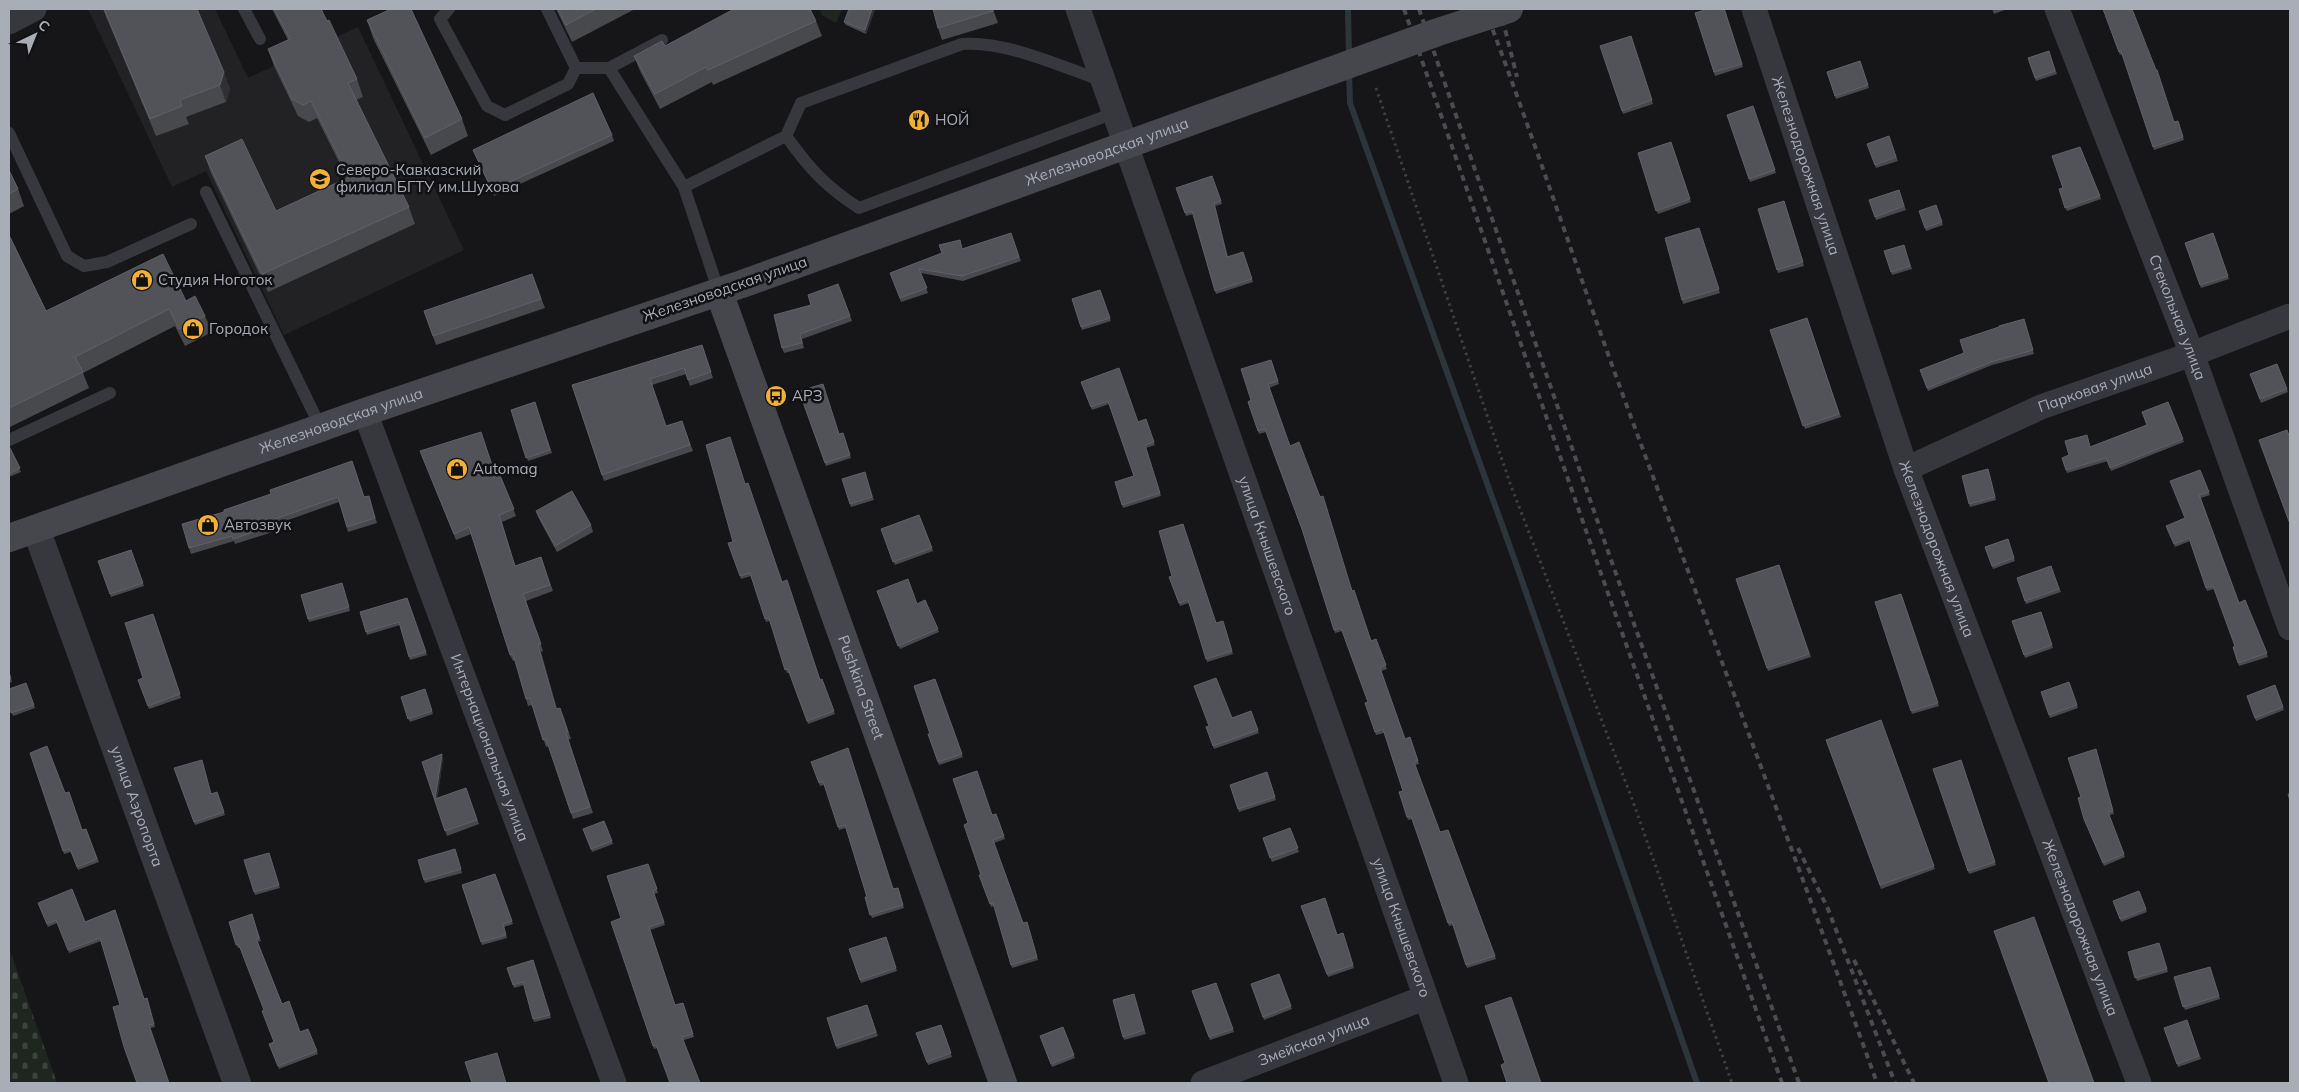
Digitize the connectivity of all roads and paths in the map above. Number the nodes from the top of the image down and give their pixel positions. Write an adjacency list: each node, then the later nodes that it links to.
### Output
1 (34, 9): 9 (street)
2 (244, 9): 10 (lane)
3 (449, 9): 12 (lane)
4 (547, 9): 12 (lane)
5 (1078, 9): 14 (street, улица Кнышевского)
6 (1509, 9): 22 (main road, Железноводская улица, bridge)
7 (1754, 9): 29 (street, Железнодорожная улица)
8 (2058, 9): 24 (street, Стекольная улица)
9 (9, 22)
10 (260, 39)
11 (662, 40): 13 (lane)
12 (576, 68): 13 (lane)
13 (610, 68): 19 (lane)
14 (1103, 81): 16 (street, улица Кнышевского); 18 (lane)
15 (1376, 88): 39 (path)
16 (1114, 113): 18 (lane); 33 (street, улица Кнышевского)
17 (9, 133): 21 (lane)
18 (786, 136): 19 (lane)
19 (684, 187): 22 (lane)
20 (206, 192): 27 (lane)
21 (191, 224)
22 (731, 288): 26 (main road, Железноводская улица); 36 (main road, Pushkina Street)
23 (2290, 316): 24 (street, Парковая улица)
24 (2192, 354): 29 (street, Парковая улица); 32 (street, Стекольная улица)
25 (110, 393): 28 (lane)
26 (365, 412): 27 (main road, Железноводская улица); 35 (street, Интернациональная улица)
27 (321, 428): 30 (main road, Железноводская улица)
28 (9, 440)
29 (1906, 469): 40 (street, Железнодорожная улица)
30 (36, 529): 31 (main road, Железноводская улица); 34 (street, улица Аэропорта)
31 (9, 537)
32 (2290, 628)
33 (1424, 998): 37 (street, Змейская улица); 38 (street, улица Кнышевского)
34 (237, 1083)
35 (614, 1083)
36 (1003, 1083)
37 (1203, 1083)
38 (1456, 1083)
39 (1732, 1083)
40 (2139, 1083)

